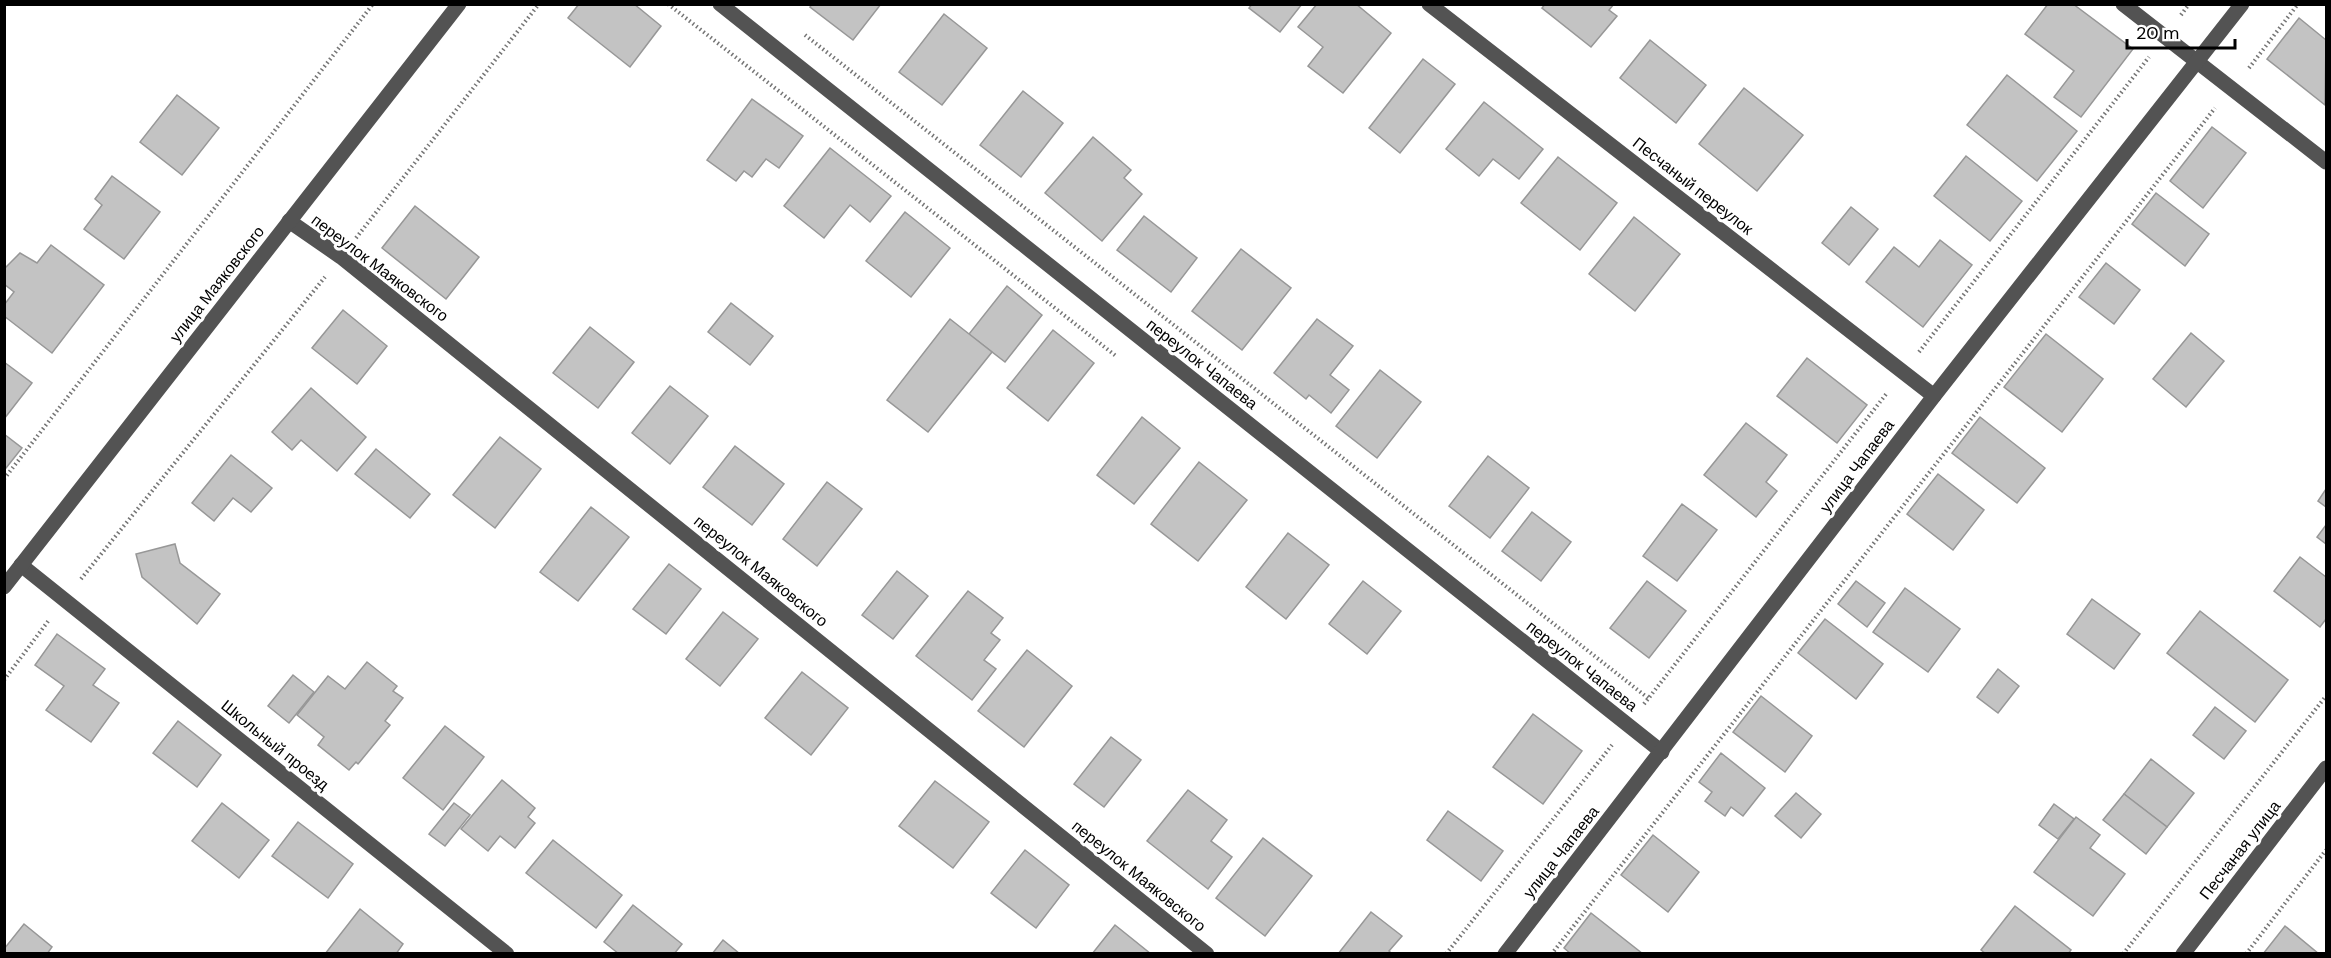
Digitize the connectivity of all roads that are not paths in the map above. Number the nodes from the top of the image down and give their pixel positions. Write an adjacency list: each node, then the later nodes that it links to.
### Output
1 (459, 4): 8 (street, улица Маяковского)
2 (720, 4): 12 (street, переулок Чапаева)
3 (1429, 4): 9 (street, Песчаный переулок)
4 (2123, 4): 6 (street)
5 (2242, 4): 6 (street, улица Чапаева)
6 (2197, 63): 7 (street); 9 (street, улица Чапаева)
7 (2326, 162)
8 (288, 221): 10 (street, улица Маяковского); 15 (street, переулок Маяковского)
9 (1934, 396): 12 (street, улица Чапаева)
10 (21, 565): 11 (street, улица Маяковского); 14 (street, Школьный проезд)
11 (4, 586)
12 (1662, 752): 16 (street, улица Чапаева)
13 (2326, 768): 17 (street, Песчаная улица)
14 (507, 954)
15 (1207, 954)
16 (1505, 954)
17 (2183, 954)

